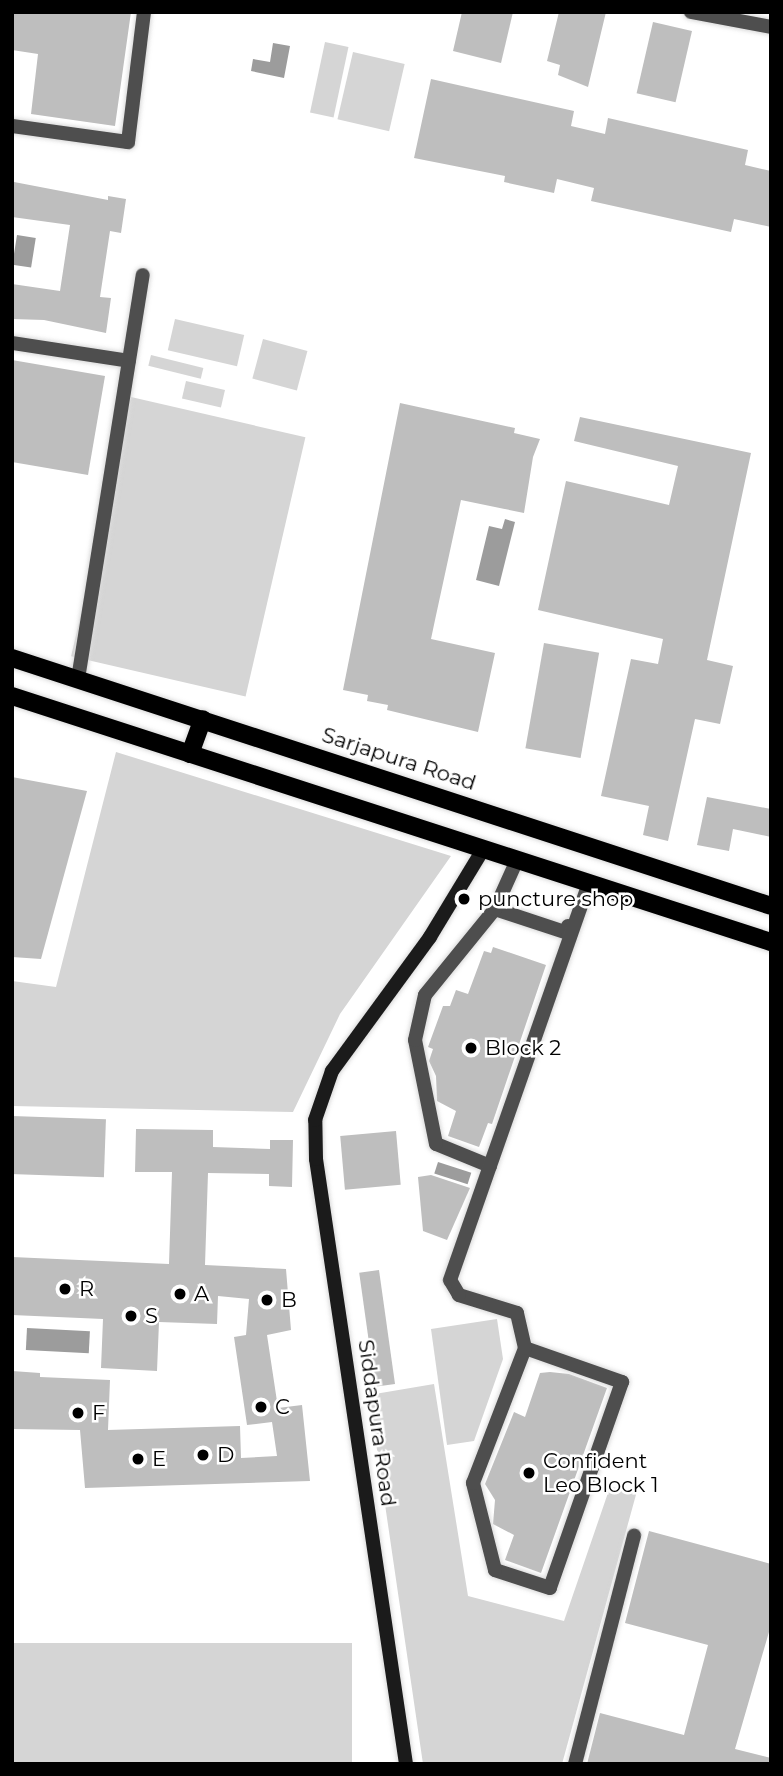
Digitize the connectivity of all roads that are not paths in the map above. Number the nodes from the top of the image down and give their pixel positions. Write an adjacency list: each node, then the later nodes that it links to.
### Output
1 (144, 12): 4 (street)
2 (691, 12): 3 (street)
3 (771, 27)
4 (12, 126)
5 (142, 275): 7 (street)
6 (12, 343): 7 (street)
7 (129, 361): 9 (street)
8 (12, 658): 9 (main road, Sarjapura Road)
9 (78, 679): 11 (main road, Sarjapura Road)
10 (12, 696): 12 (main road)
11 (203, 719): 12 (main road); 16 (main road, Sarjapura Road)
12 (190, 754): 13 (main road)
13 (484, 848): 14 (main road); 23 (street, Siddapura Road)
14 (517, 860): 15 (main road); 17 (street)
15 (589, 883): 18 (street); 19 (main road)
16 (771, 906)
17 (495, 909): 18 (street); 20 (street)
18 (568, 933): 20 (street)
19 (771, 942)
20 (490, 1166): 21 (street)
21 (525, 1348): 21 (street)
22 (634, 1536): 24 (street)
23 (406, 1764)
24 (575, 1764)

